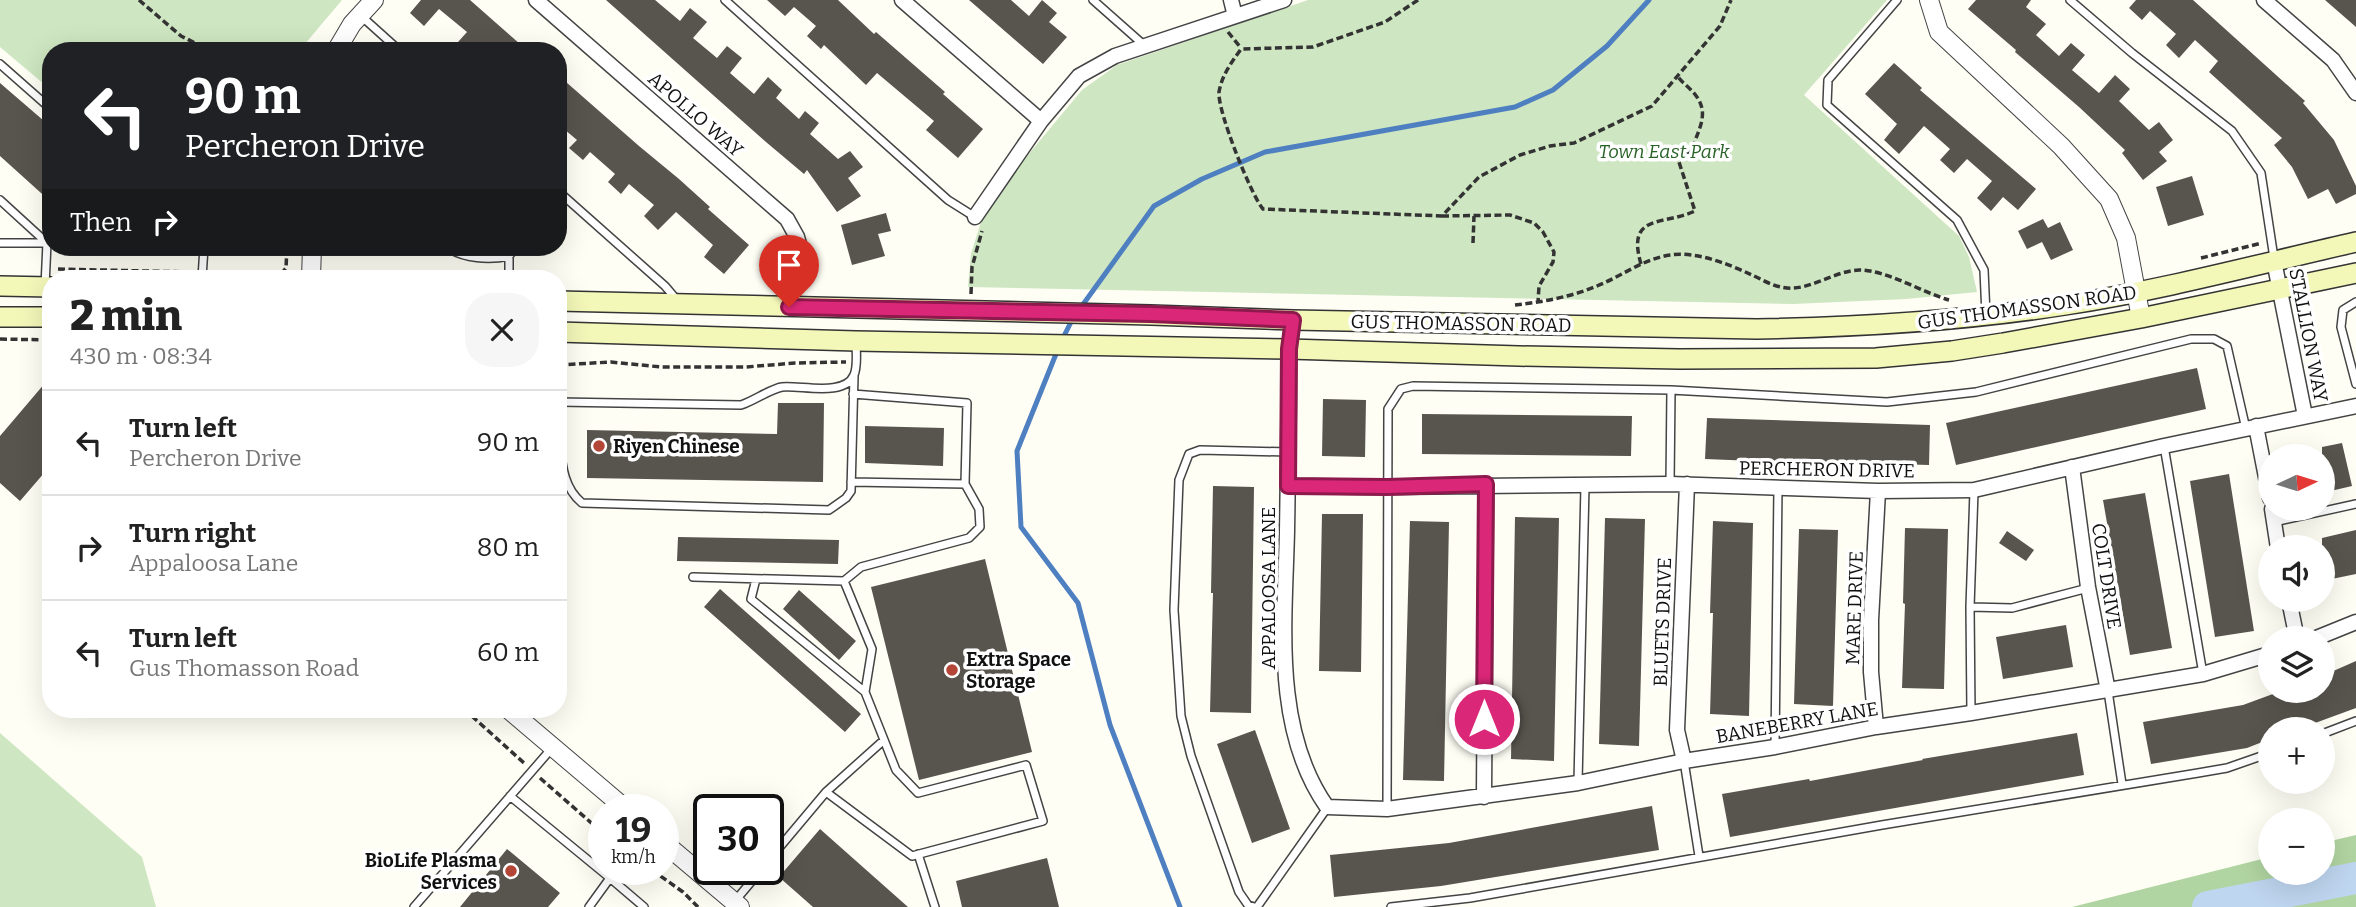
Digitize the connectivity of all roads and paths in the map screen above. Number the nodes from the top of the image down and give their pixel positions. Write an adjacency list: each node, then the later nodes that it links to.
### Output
1 (139, 0): 18 (path)
2 (373, 0): 15 (street)
3 (536, 0): 44 (street, APOLLO WAY)
4 (725, 0): 32 (lane)
5 (902, 0): 27 (street)
6 (1093, 0): 21 (lane)
7 (1231, 0): 16 (street)
8 (1284, 0): 16 (street)
9 (1418, 0): 22 (path)
10 (1731, 0): 24 (path)
11 (1897, 0): 57 (lane)
12 (1929, 0): 49 (street)
13 (2070, 0): 38 (lane)
14 (2264, 0): 25 (street)
15 (360, 15): 19 (street); 20 (lane)
16 (1235, 16): 21 (street)
17 (1227, 31): 22 (path)
18 (193, 42)
19 (342, 42)
20 (390, 42)
21 (1146, 46): 27 (street)
22 (1241, 49): 30 (path)
23 (0, 64): 26 (lane)
24 (1678, 77): 30 (path); 42 (path)
25 (2356, 93)
26 (42, 101)
27 (1041, 121): 32 (street)
28 (567, 199): 55 (lane)
29 (0, 201): 33 (lane)
30 (1443, 216): 31 (path)
31 (1474, 216): 37 (path); 52 (path)
32 (980, 221): 50 (path)
33 (42, 237)
34 (2356, 242): 38 (main road, GUS THOMASSON ROAD)
35 (0, 243): 36 (lane)
36 (42, 243)
37 (1473, 243)
38 (2272, 251): 41 (path); 48 (street, STALLION WAY); 49 (main road, GUS THOMASSON ROAD)
39 (477, 256): 40 (lane)
40 (509, 256): 43 (lane)
41 (2195, 259)
42 (1641, 264): 52 (path); 53 (path)
43 (509, 270)
44 (807, 272)
45 (2356, 273): 48 (main road, GUS THOMASSON ROAD)
46 (42, 282): 47 (main road)
47 (0, 286)
48 (2278, 289): 60 (main road, GUS THOMASSON ROAD); 76 (street, STALLION WAY)
49 (2136, 292): 57 (main road, GUS THOMASSON ROAD); 60 (street)
50 (971, 294)
51 (567, 301): 55 (main road, GUS THOMASSON ROAD)
52 (1538, 302): 56 (path)
53 (1956, 302)
54 (2356, 302): 71 (lane)
55 (681, 304): 61 (main road, GUS THOMASSON ROAD); 63 (main road)
56 (1507, 306)
57 (1986, 315): 61 (main road, GUS THOMASSON ROAD)
58 (0, 317): 59 (main road)
59 (42, 317)
60 (2141, 318): 67 (main road, GUS THOMASSON ROAD)
61 (1293, 320): 67 (street, APPALOOSA LANE)
62 (567, 332): 63 (main road, GUS THOMASSON ROAD)
63 (680, 336): 66 (main road, GUS THOMASSON ROAD)
64 (0, 339): 65 (path)
65 (42, 340)
66 (856, 341): 67 (main road, GUS THOMASSON ROAD); 68 (lane)
67 (1289, 349): 79 (street, APPALOOSA LANE)
68 (856, 362): 69 (path); 70 (lane)
69 (567, 364)
70 (854, 376): 73 (lane); 74 (lane)
71 (2356, 384)
72 (1671, 390): 77 (lane); 85 (lane); 90 (lane)
73 (853, 394): 82 (lane); 83 (lane)
74 (567, 402)
75 (2356, 406): 76 (street, PERCHERON DRIVE)
76 (2305, 416): 77 (street, PERCHERON DRIVE)
77 (2251, 428): 78 (street, PERCHERON DRIVE); 80 (street)
78 (2164, 446): 81 (street, PERCHERON DRIVE); 104 (lane)
79 (1288, 452): 88 (street, APPALOOSA LANE); 140 (lane)
80 (2258, 454)
81 (2072, 467): 92 (street, PERCHERON DRIVE); 99 (street, COLT DRIVE)
82 (851, 482): 83 (lane); 87 (lane)
83 (965, 484): 98 (lane)
84 (1486, 484): 89 (street, PERCHERON DRIVE); 90 (street, PERCHERON DRIVE); 122 (street)
85 (1670, 484): 86 (street, PERCHERON DRIVE); 89 (street, PERCHERON DRIVE)
86 (1687, 484): 91 (street, PERCHERON DRIVE); 116 (street, BLUETS DRIVE)
87 (567, 485)
88 (1288, 486): 90 (street, PERCHERON DRIVE); 123 (street, APPALOOSA LANE)
89 (1585, 486): 117 (lane)
90 (1387, 487): 124 (lane)
91 (1779, 487): 93 (street, PERCHERON DRIVE); 114 (lane)
92 (1974, 490): 93 (street, PERCHERON DRIVE); 100 (lane)
93 (1878, 491): 110 (street, MARE DRIVE)
94 (2356, 504): 95 (lane)
95 (2335, 507)
96 (693, 577): 97 (lane)
97 (756, 579): 98 (lane); 106 (lane)
98 (844, 581): 106 (lane)
99 (2088, 587): 100 (lane); 105 (street, COLT DRIVE)
100 (1970, 607): 107 (lane)
101 (2356, 622): 102 (street)
102 (2335, 630)
103 (2258, 658): 104 (street, BANEBERRY LANE)
104 (2203, 674): 105 (street, BANEBERRY LANE)
105 (2108, 691): 107 (street, BANEBERRY LANE); 118 (lane)
106 (865, 692): 112 (lane)
107 (1971, 713): 110 (street, BANEBERRY LANE)
108 (519, 718): 113 (street)
109 (2356, 721): 111 (lane)
110 (1876, 727): 114 (street, BANEBERRY LANE)
111 (2335, 729)
112 (884, 740): 119 (lane); 126 (lane)
113 (553, 747): 120 (street); 121 (lane)
114 (1775, 747): 116 (street, BANEBERRY LANE)
115 (2258, 758): 118 (lane)
116 (1684, 761): 117 (street, BANEBERRY LANE); 128 (lane)
117 (1578, 783): 122 (street, BANEBERRY LANE)
118 (2122, 784): 128 (lane)
119 (826, 792): 125 (lane); 126 (lane)
120 (607, 794)
121 (510, 796): 129 (lane); 135 (lane)
122 (1484, 797): 124 (street, BANEBERRY LANE)
123 (1327, 807): 124 (street, BANEBERRY LANE); 140 (lane)
124 (1387, 809)
125 (784, 842)
126 (918, 855): 139 (lane)
127 (679, 856): 134 (street)
128 (1699, 856): 141 (lane)
129 (588, 860)
130 (605, 885): 136 (lane)
131 (618, 885): 137 (lane)
132 (673, 885): 138 (path)
133 (751, 885): 134 (lane)
134 (737, 905)
135 (414, 907)
136 (589, 907)
137 (644, 907)
138 (698, 907)
139 (935, 907)
140 (1255, 907)
141 (1391, 907)

